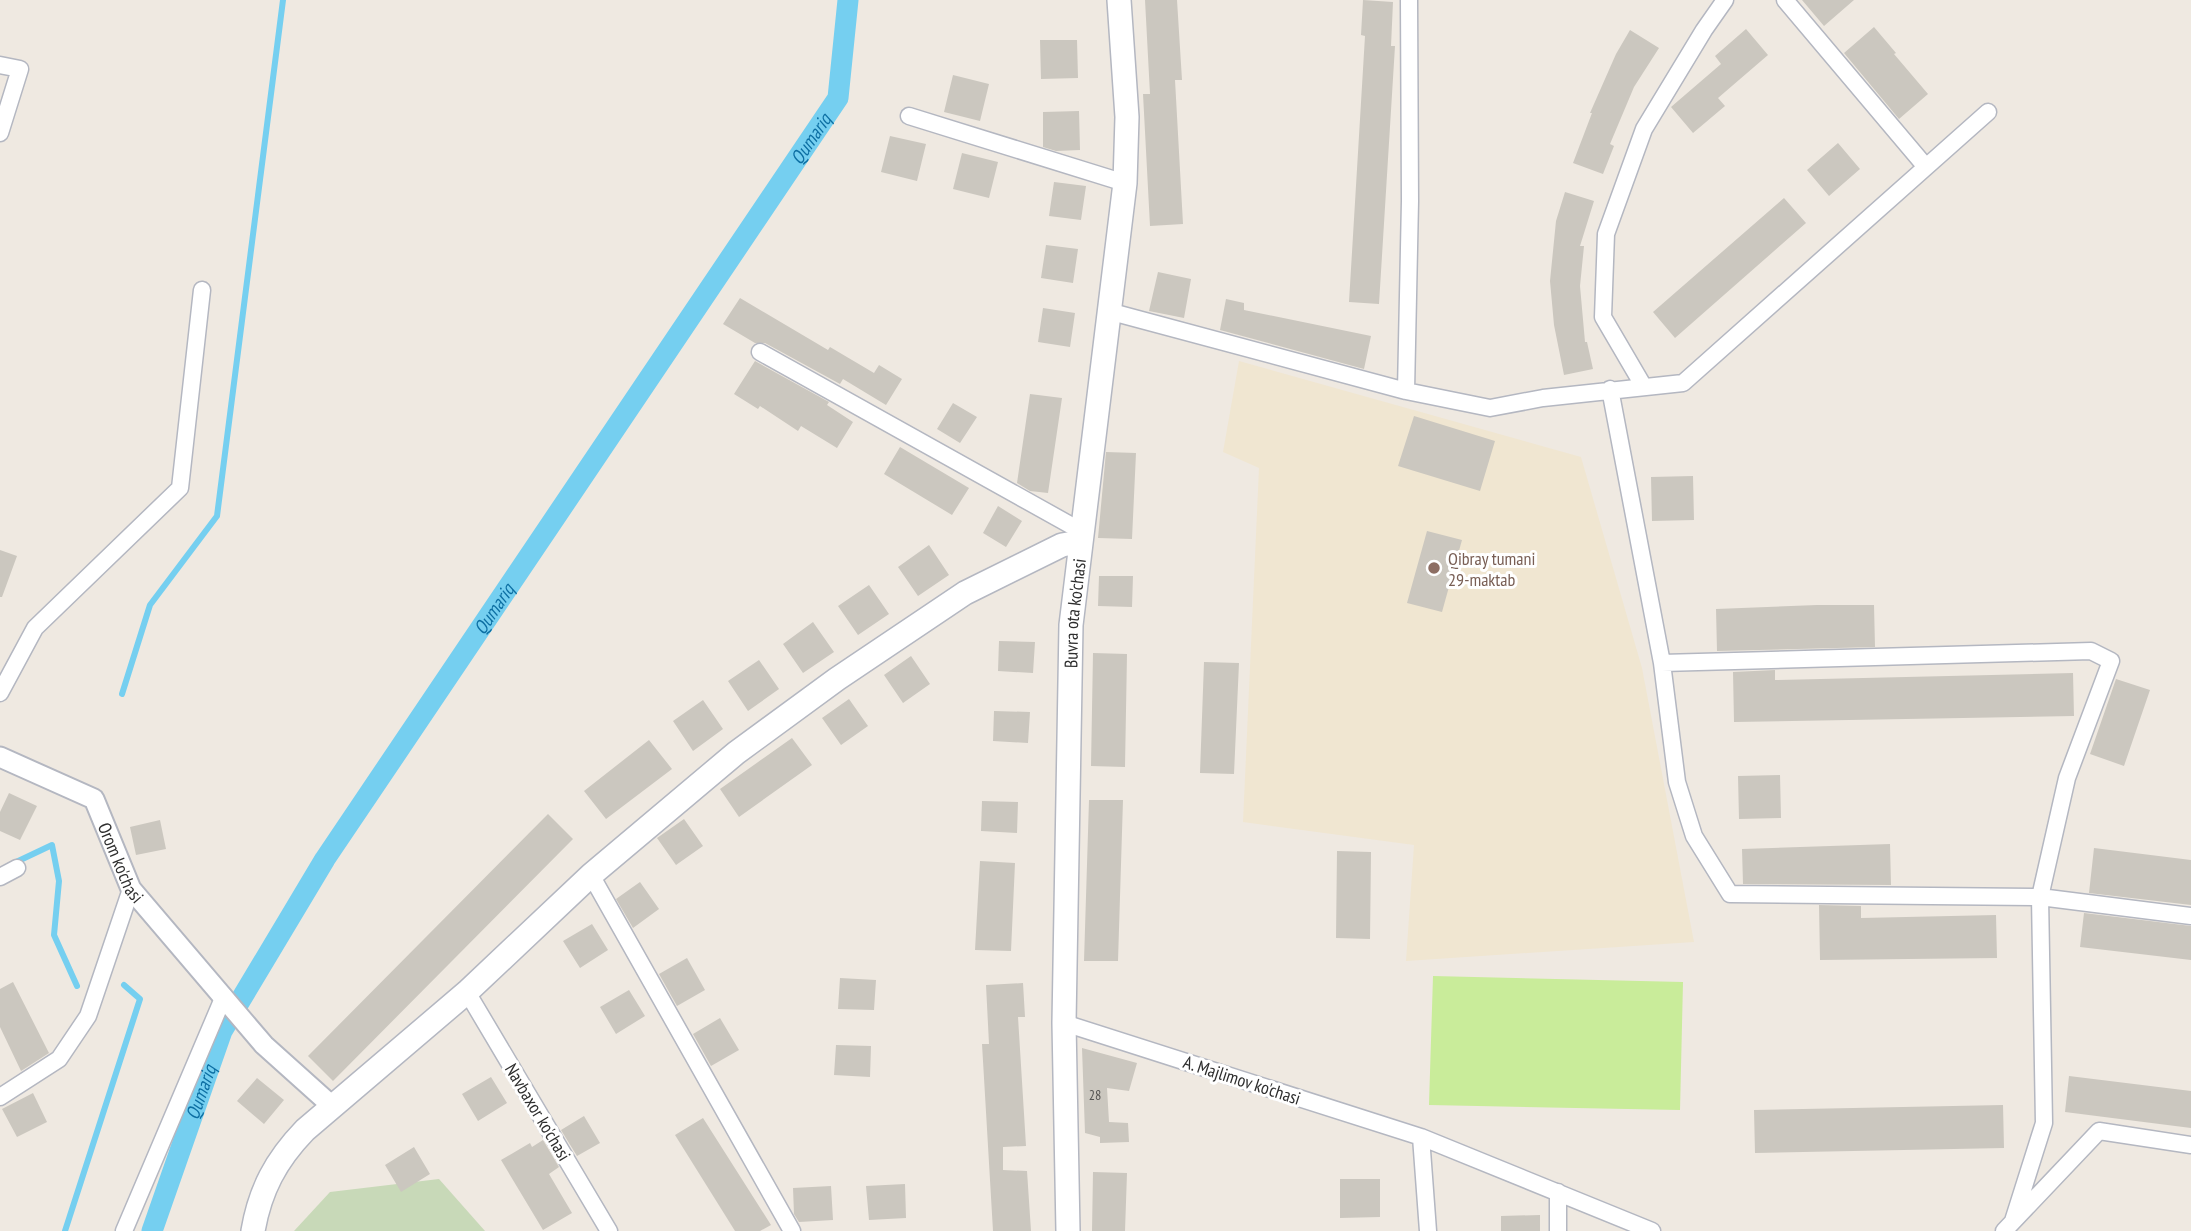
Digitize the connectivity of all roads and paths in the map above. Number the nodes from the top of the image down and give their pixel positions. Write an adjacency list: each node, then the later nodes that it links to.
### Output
1 (1119, 0): 10 (main road, Buvra ota ko'chasi)
2 (1409, 0): 16 (street)
3 (1725, 0): 14 (street)
4 (1786, 0): 9 (street)
5 (0, 65): 8 (street)
6 (1988, 112): 9 (street)
7 (909, 116): 10 (street)
8 (0, 133)
9 (1926, 167): 14 (street)
10 (1125, 183): 12 (main road, Buvra ota ko'chasi)
11 (202, 290): 19 (street)
12 (1108, 311): 16 (street); 17 (main road, Buvra ota ko'chasi)
13 (760, 352): 17 (street)
14 (1644, 387): 15 (street)
15 (1610, 389): 16 (street); 18 (street)
16 (1406, 391)
17 (1080, 536): 22 (main road); 29 (main road, Buvra ota ko'chasi)
18 (1662, 663): 25 (street); 25 (street)
19 (0, 693)
20 (0, 757): 24 (street, Orom ko'chasi)
21 (18, 868): 23 (street)
22 (591, 874): 27 (main road); 39 (street)
23 (0, 877)
24 (131, 889): 28 (street, Orom ko'chasi); 30 (street)
25 (2040, 897): 26 (street); 35 (street)
26 (2191, 916)
27 (467, 992): 31 (main road); 38 (street, Navbaxor ko'chasi)
28 (224, 996): 31 (street, Orom ko'chasi); 36 (street)
29 (1064, 1023): 32 (street, A. Majlimov ko'chasi); 40 (main road, Buvra ota ko'chasi)
30 (0, 1097)
31 (332, 1106): 37 (main road)
32 (1421, 1137): 34 (street, A. Majlimov ko'chasi); 41 (street)
33 (2191, 1145): 35 (street)
34 (1558, 1192): 42 (street); 43 (street, A. Majlimov ko'chasi)
35 (2009, 1226)
36 (124, 1231)
37 (253, 1231)
38 (609, 1231)
39 (792, 1231)
40 (1069, 1231)
41 (1428, 1231)
42 (1558, 1231)
43 (1652, 1231)

